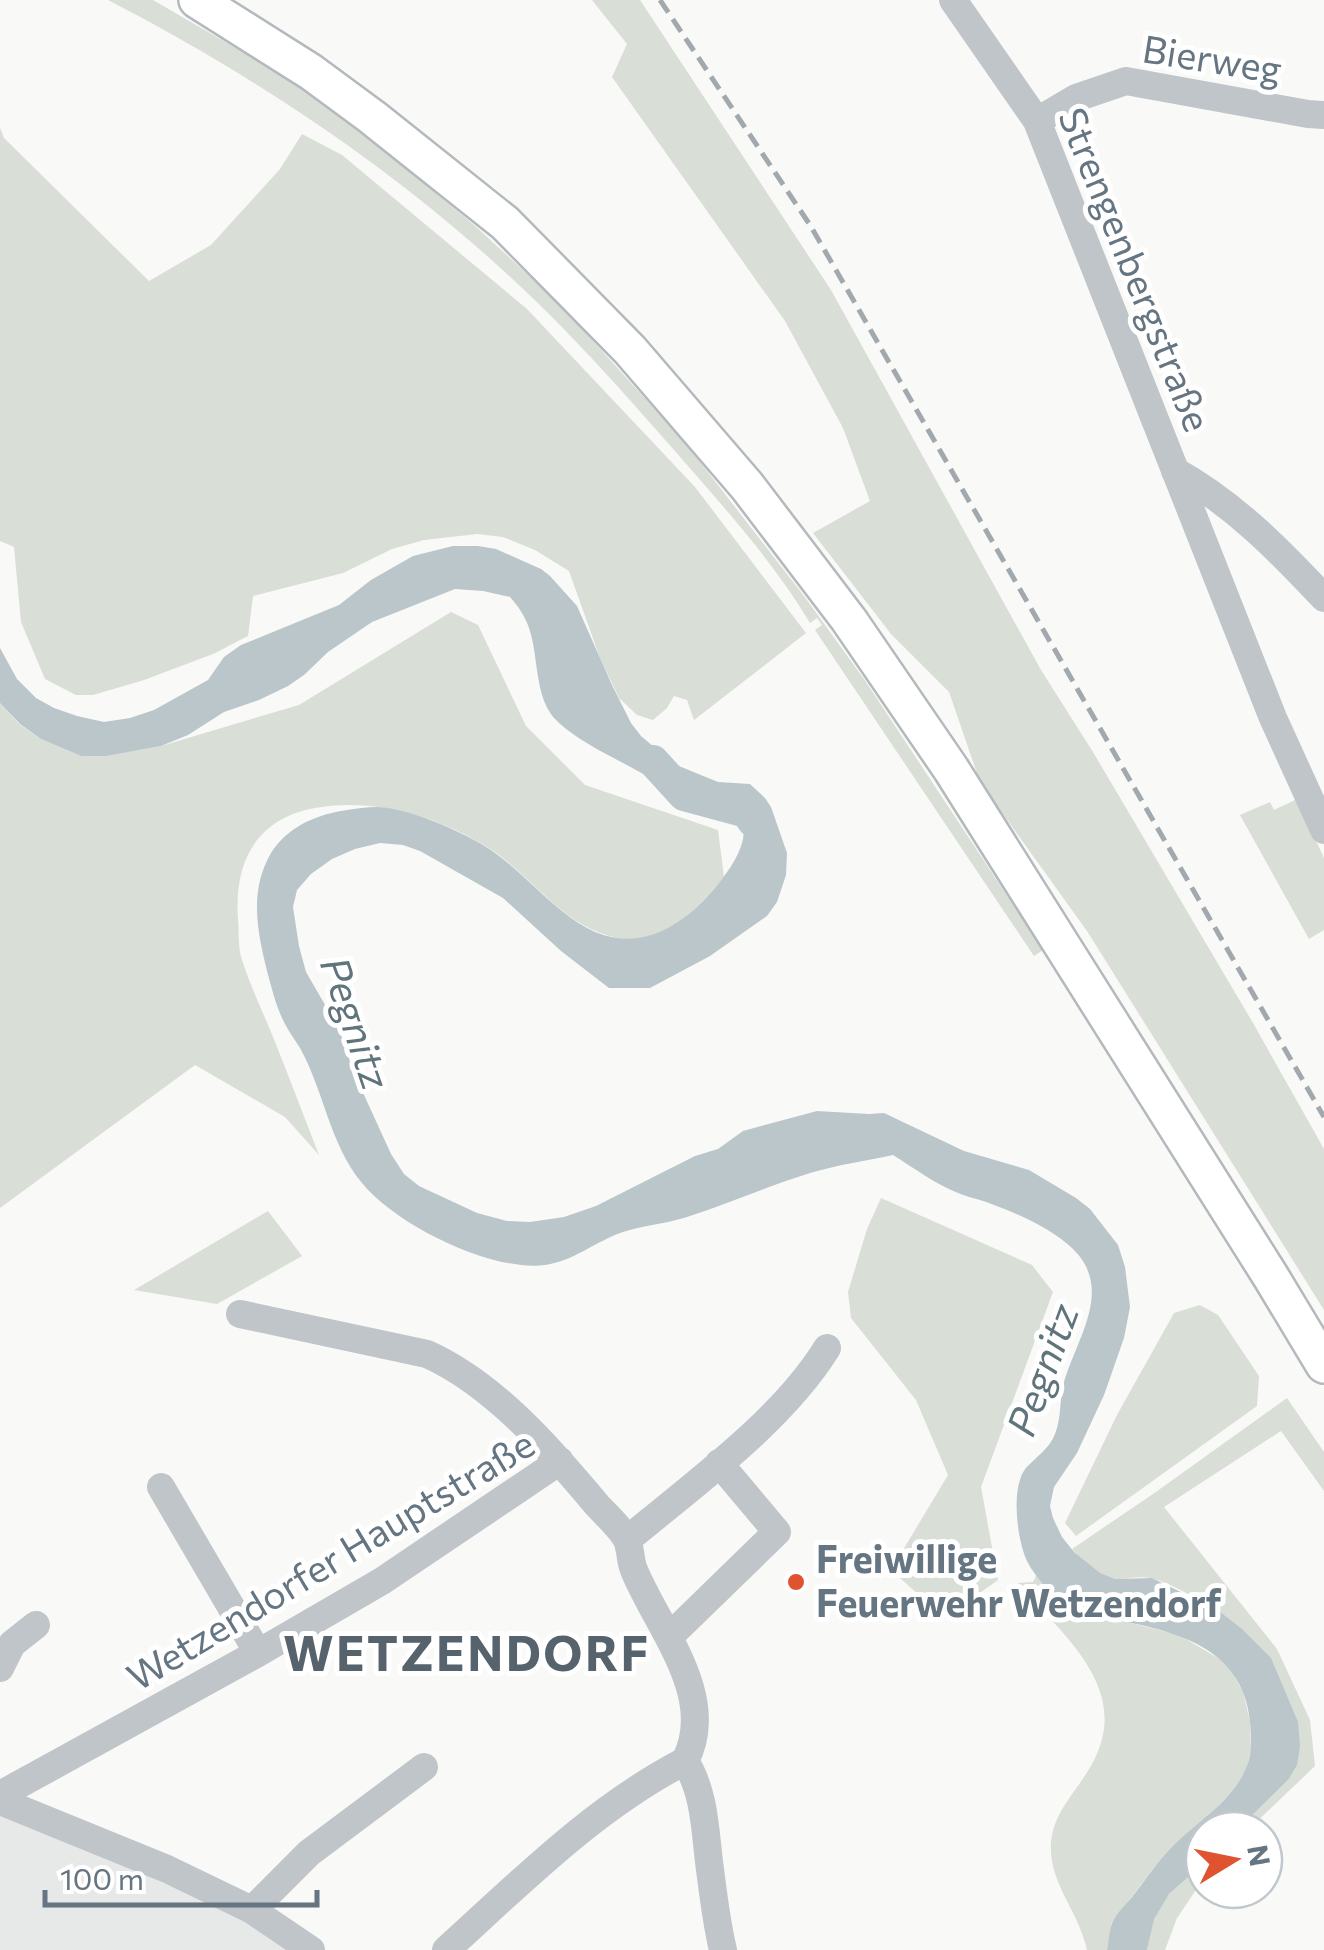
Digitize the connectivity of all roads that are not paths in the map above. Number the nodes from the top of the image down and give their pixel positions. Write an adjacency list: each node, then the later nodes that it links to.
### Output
1 (197, 0): 10 (main road)
2 (954, 0): 4 (street, Strengenbergstraße)
3 (1324, 115): 4 (street, Bierweg)
4 (1037, 121): 5 (street, Strengenbergstraße)
5 (1174, 470): 6 (street); 7 (street, Strengenbergstraße)
6 (1324, 598)
7 (1324, 830)
8 (240, 1314): 11 (street)
9 (827, 1348): 12 (street)
10 (1324, 1366)
11 (560, 1461): 14 (street, Wetzendorfer Hauptstraße); 17 (street, Wetzendorfer Hauptstraße)
12 (719, 1463): 14 (street); 16 (street)
13 (161, 1486): 17 (street)
14 (627, 1540): 16 (street, Wetzendorfer Hauptstraße)
15 (36, 1624): 18 (street)
16 (670, 1636): 19 (street, Wetzendorfer Hauptstraße)
17 (258, 1653): 21 (street, Wetzendorfer Hauptstraße)
18 (0, 1668)
19 (684, 1761): 24 (street); 25 (street)
20 (424, 1767): 22 (street)
21 (0, 1798): 22 (street)
22 (252, 1910): 23 (street)
23 (311, 1950)
24 (446, 1950)
25 (723, 1950)

